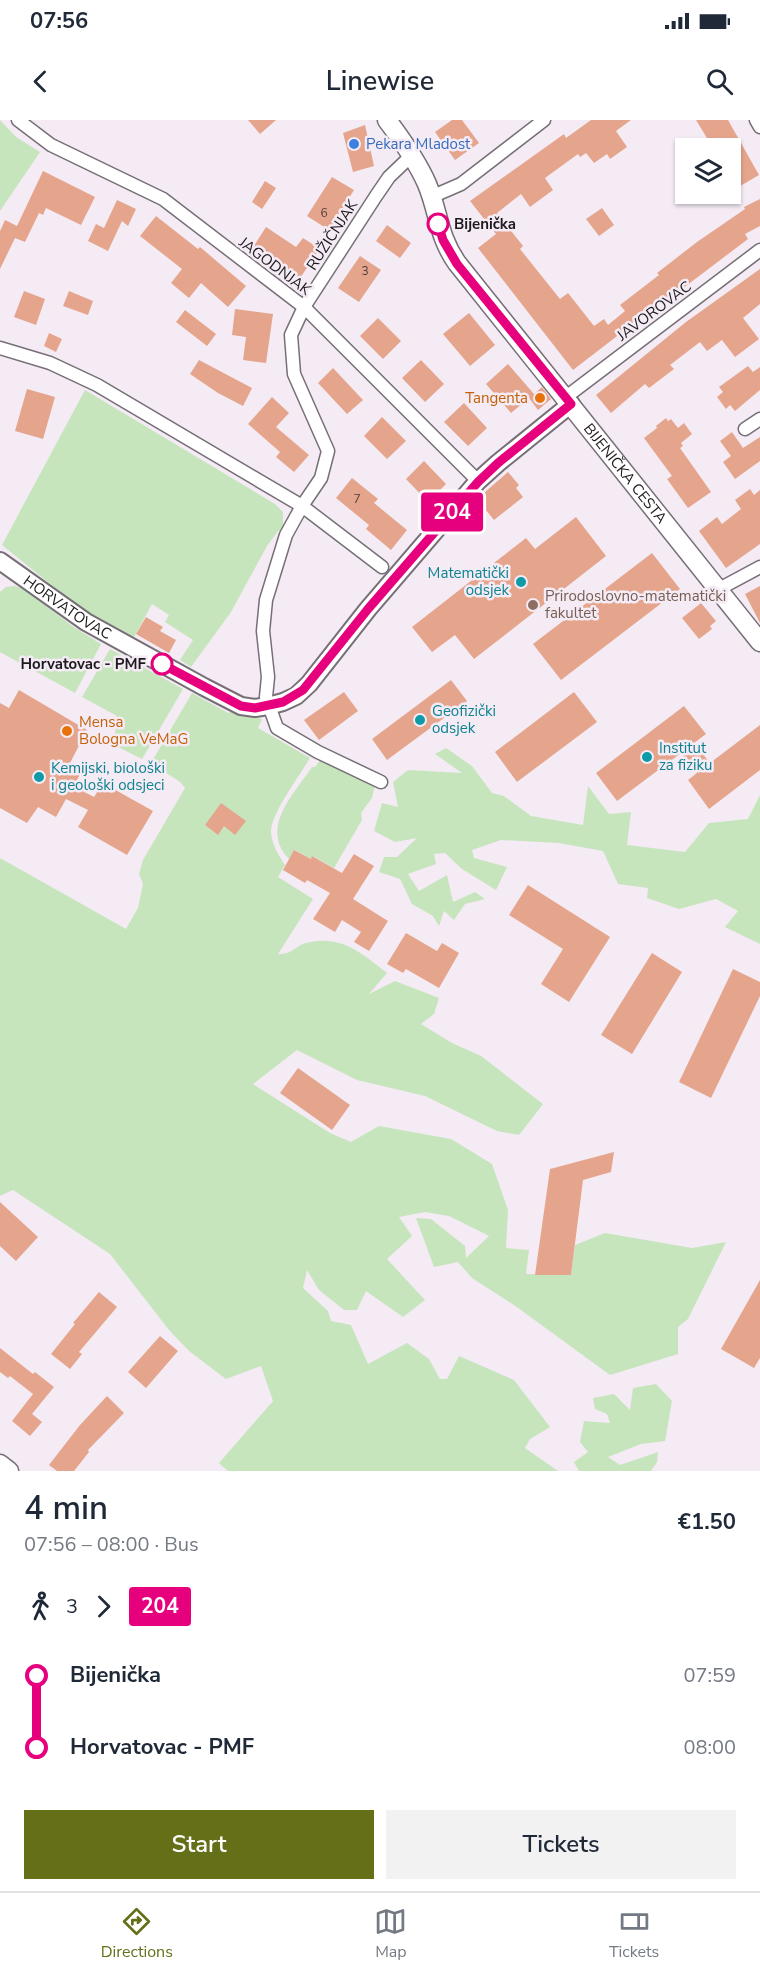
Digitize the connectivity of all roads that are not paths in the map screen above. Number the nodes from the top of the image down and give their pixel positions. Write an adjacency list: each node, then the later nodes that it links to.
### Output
1 (18, 120): 9 (street, JAGODNJAK)
2 (387, 120): 6 (main road, BIJENIČKA CESTA)
3 (544, 120): 7 (street)
4 (756, 120): 5 (street)
5 (760, 127)
6 (412, 155): 7 (main road, BIJENIČKA CESTA); 9 (street, RUŽIČNJAK)
7 (431, 197): 11 (main road, BIJENIČKA CESTA)
8 (760, 250): 11 (street, JAVOROVAC)
9 (304, 307): 14 (street, JAGODNJAK); 15 (street, RUŽIČNJAK)
10 (0, 348): 15 (street)
11 (568, 401): 14 (street, HORVATOVAC); 19 (main road, BIJENIČKA CESTA)
12 (760, 419): 13 (street)
13 (745, 429)
14 (478, 482): 21 (street, HORVATOVAC)
15 (302, 506): 17 (street); 21 (street, RUŽIČNJAK)
16 (0, 561): 21 (street, HORVATOVAC)
17 (382, 567)
18 (760, 567): 19 (street)
19 (719, 589): 20 (main road, BIJENIČKA CESTA)
20 (760, 642)
21 (268, 706): 22 (street)
22 (381, 782)
23 (0, 1464): 24 (main road)
24 (9, 1471)

